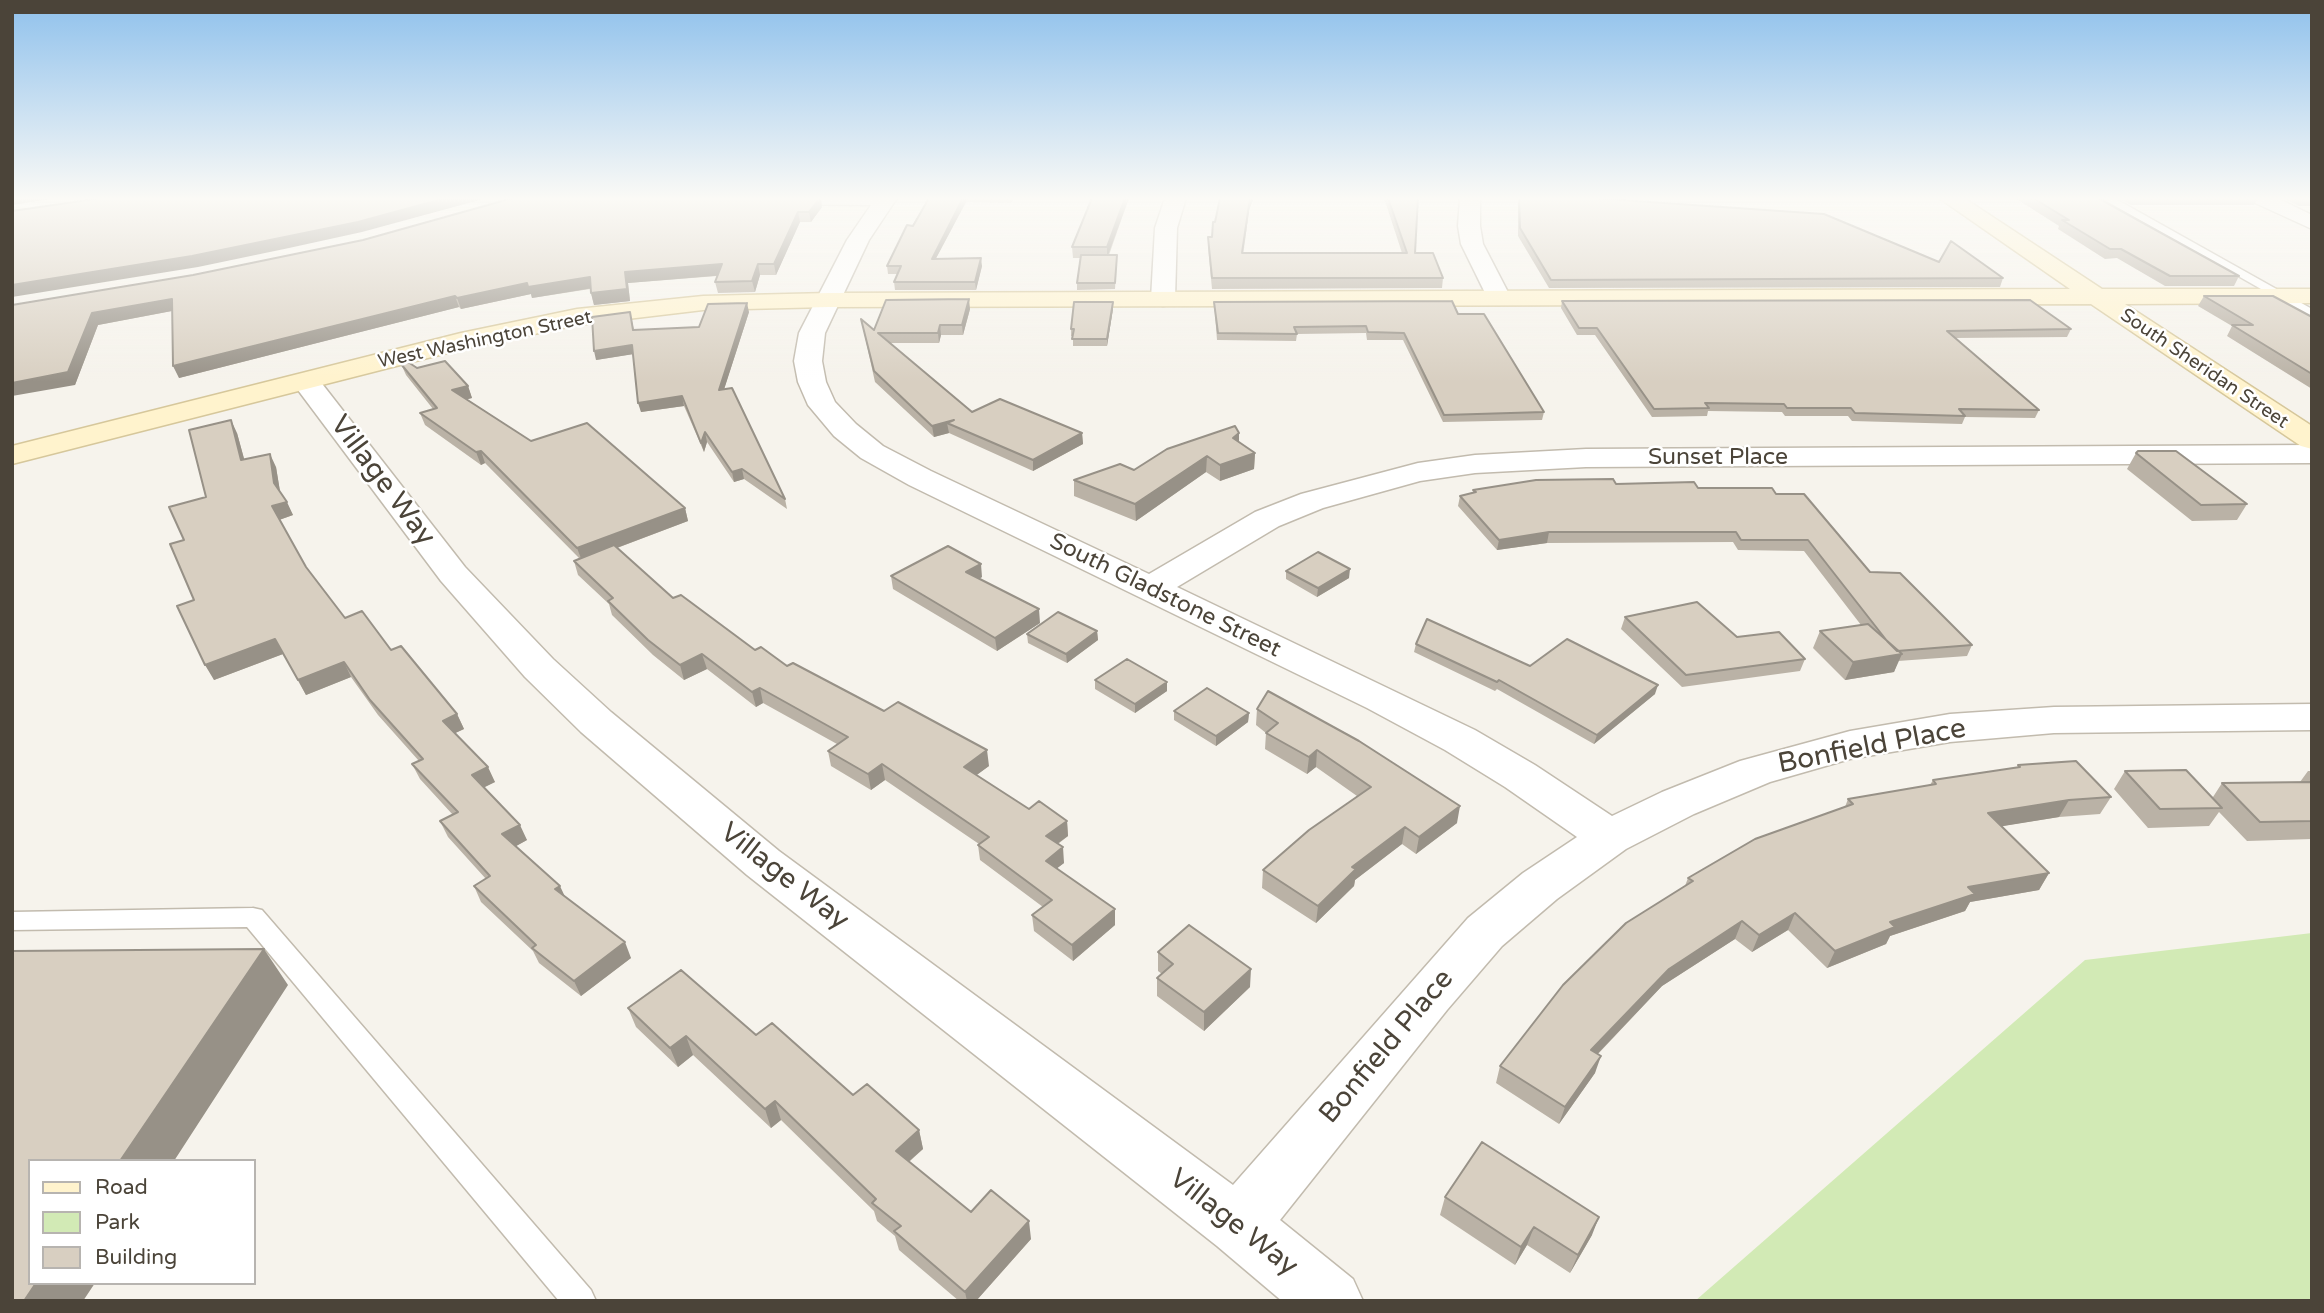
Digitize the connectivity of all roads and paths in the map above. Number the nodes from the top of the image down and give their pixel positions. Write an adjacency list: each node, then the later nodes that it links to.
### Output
1 (849, 259): 11 (street, South Gladstone Street)
2 (1165, 259): 10 (street)
3 (1480, 259): 9 (street)
4 (2041, 259): 8 (street, South Sheridan Street)
5 (2215, 259): 6 (lane)
6 (2280, 296): 7 (street, West Washington Street); 8 (street, West Washington Street); 12 (lane)
7 (2312, 296)
8 (2097, 297): 9 (street, West Washington Street); 14 (street, South Sheridan Street)
9 (1499, 298): 10 (street, West Washington Street)
10 (1163, 299): 11 (street, West Washington Street)
11 (829, 300): 13 (street, West Washington Street); 17 (street, South Gladstone Street)
12 (2312, 314)
13 (306, 382): 16 (street, West Washington Street); 21 (street, Village Way)
14 (2312, 440)
15 (2312, 454): 17 (street, Sunset Place)
16 (12, 455)
17 (1151, 588): 19 (street, South Gladstone Street)
18 (2312, 717): 19 (street, Bonfield Place)
19 (1610, 837): 21 (street, Bonfield Place)
20 (12, 921): 22 (lane)
21 (1238, 1225): 23 (street, Village Way)
22 (580, 1301)
23 (1331, 1301)

